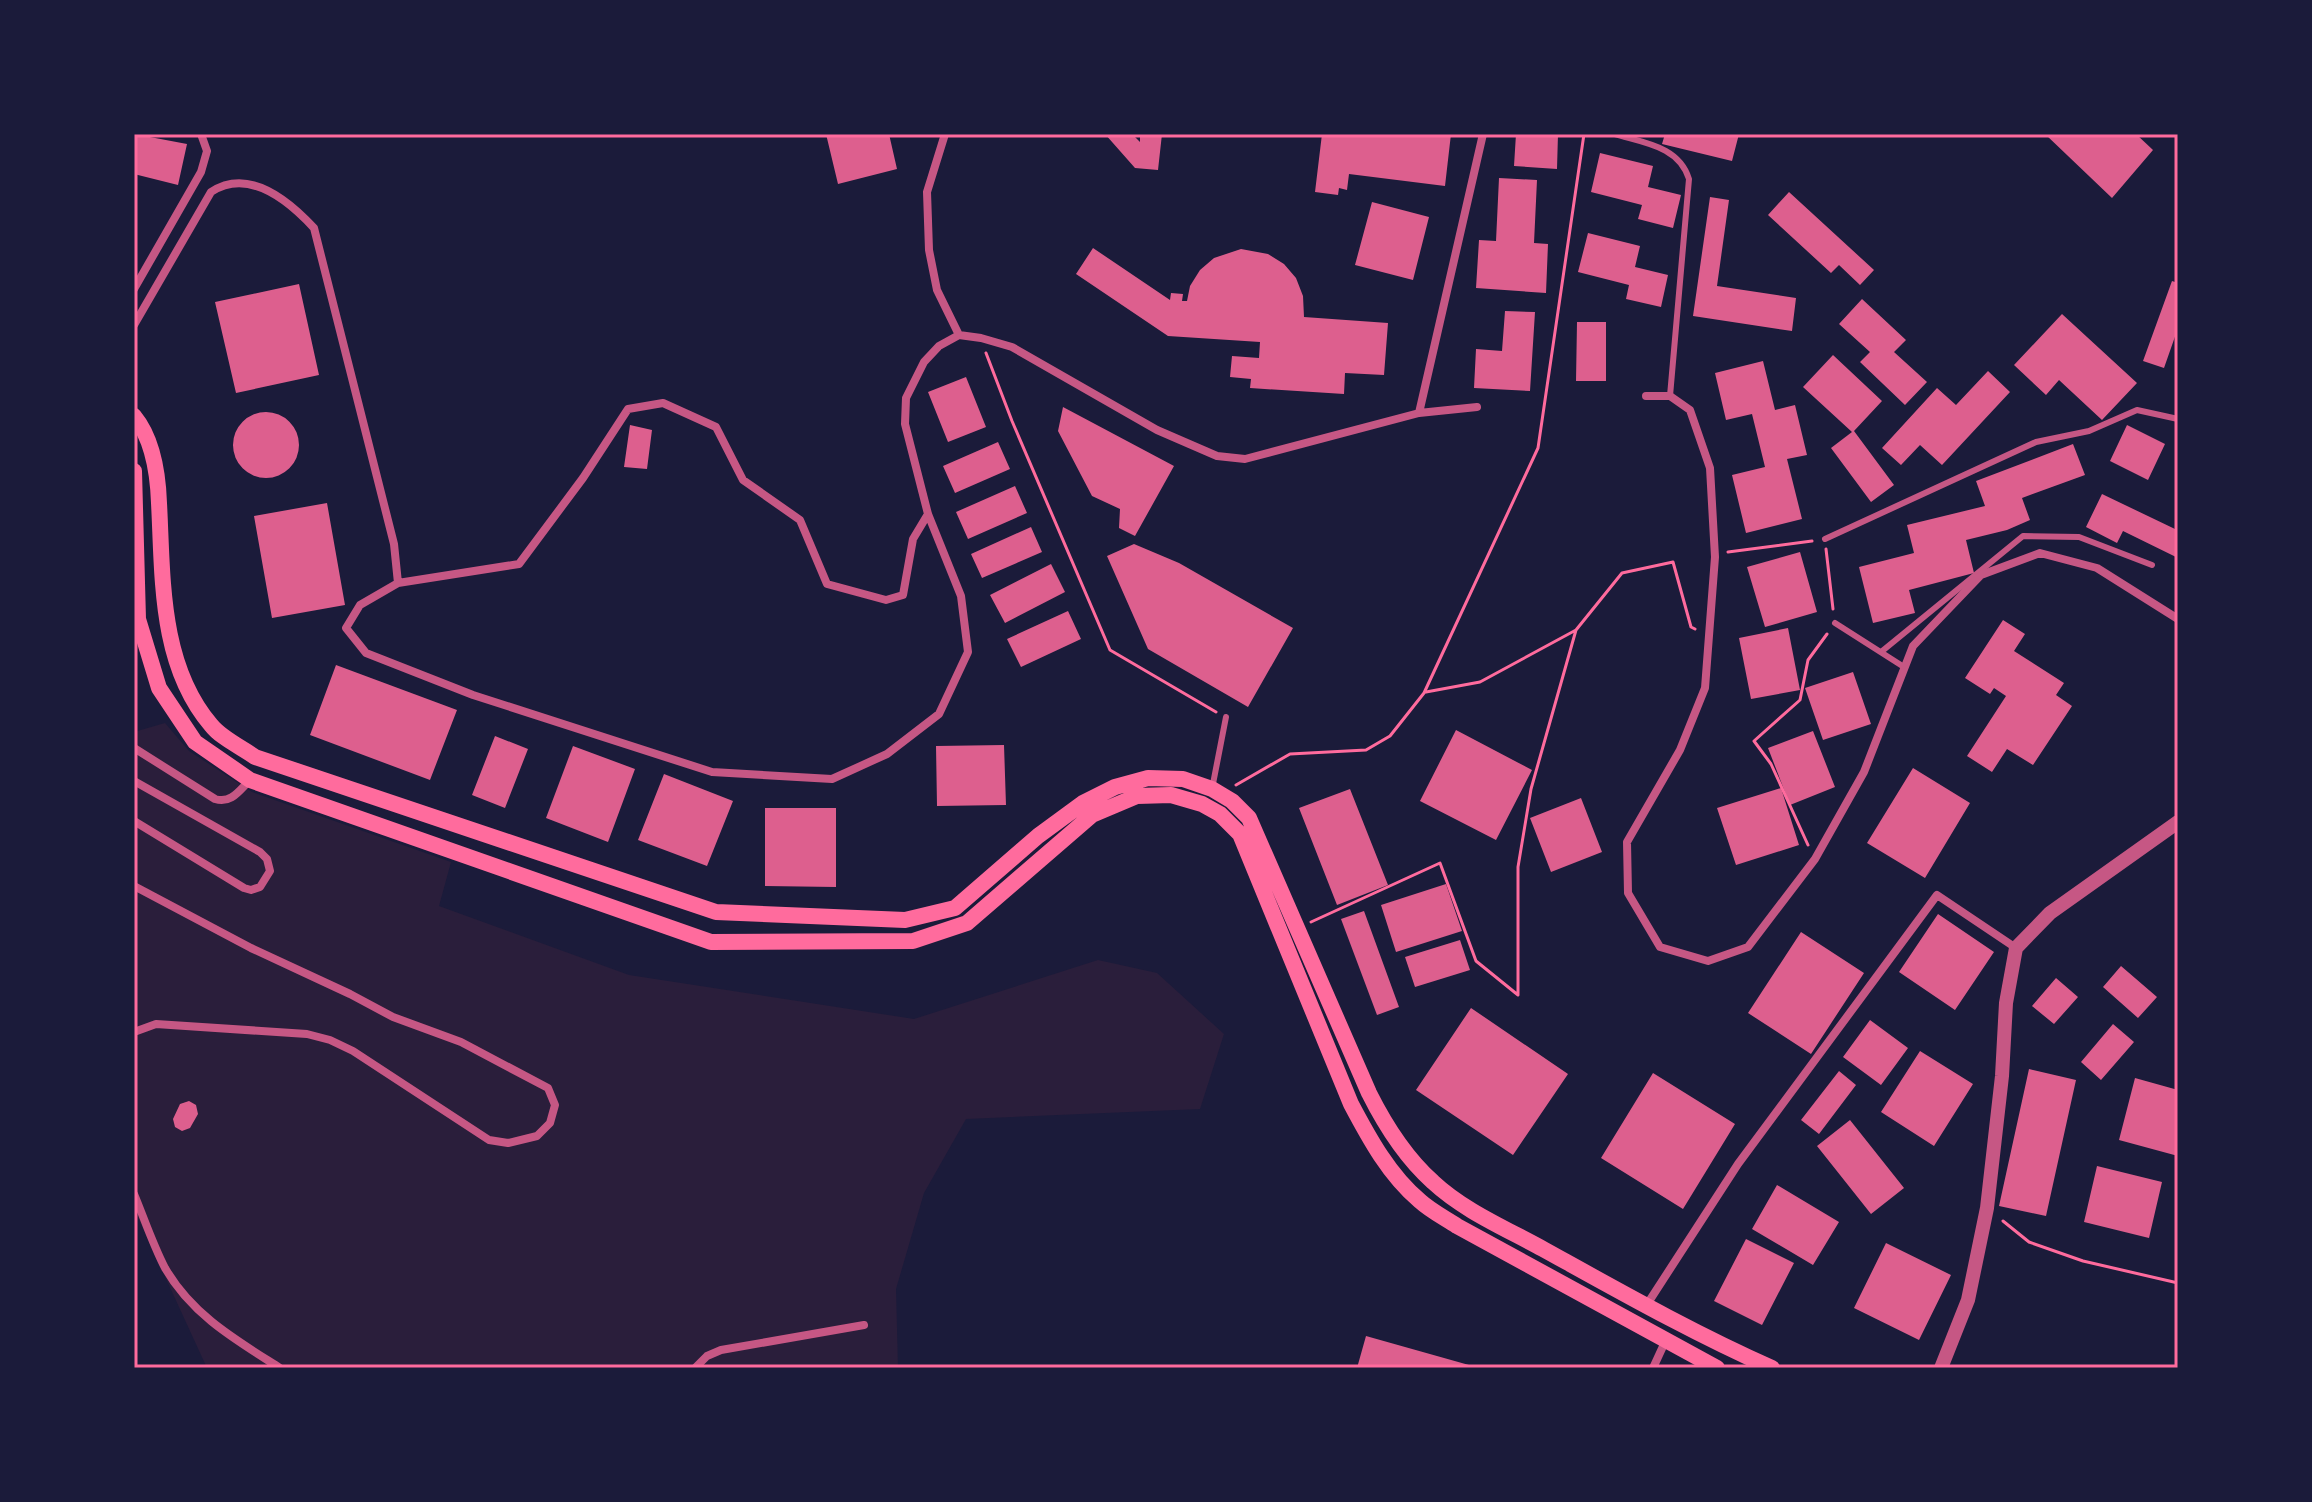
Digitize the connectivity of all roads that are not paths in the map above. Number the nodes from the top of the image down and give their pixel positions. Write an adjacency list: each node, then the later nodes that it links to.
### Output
1 (201, 134): 5 (street)
2 (945, 134): 7 (street)
3 (1483, 134): 11 (street)
4 (1614, 134): 9 (lane)
5 (134, 289)
6 (134, 325): 18 (street)
7 (959, 335): 11 (street); 15 (street)
8 (1646, 396): 9 (street)
9 (1670, 396): 22 (street)
10 (1477, 407): 11 (street)
11 (1419, 413)
12 (134, 416): 27 (main road)
13 (2178, 419): 16 (lane)
14 (134, 471): 25 (main road)
15 (928, 514): 18 (street); 18 (street)
16 (1825, 539)
17 (2152, 565): 21 (lane)
18 (398, 583)
19 (2178, 619): 22 (street)
20 (1835, 623): 21 (lane)
21 (1881, 652): 22 (lane)
22 (1904, 667)
23 (1226, 717): 27 (lane)
24 (134, 748): 25 (street)
25 (250, 780): 36 (main road)
26 (134, 781): 28 (street)
27 (1216, 791): 34 (main road)
28 (134, 821)
29 (2178, 822): 31 (street)
30 (134, 886): 32 (street)
31 (2016, 948): 34 (street); 42 (street)
32 (134, 1032)
33 (134, 1194): 37 (street)
34 (1646, 1307): 41 (main road)
35 (864, 1325): 38 (street)
36 (1665, 1342): 39 (street); 40 (main road)
37 (280, 1368)
38 (695, 1368)
39 (1653, 1368)
40 (1717, 1368)
41 (1772, 1368)
42 (1941, 1368)

